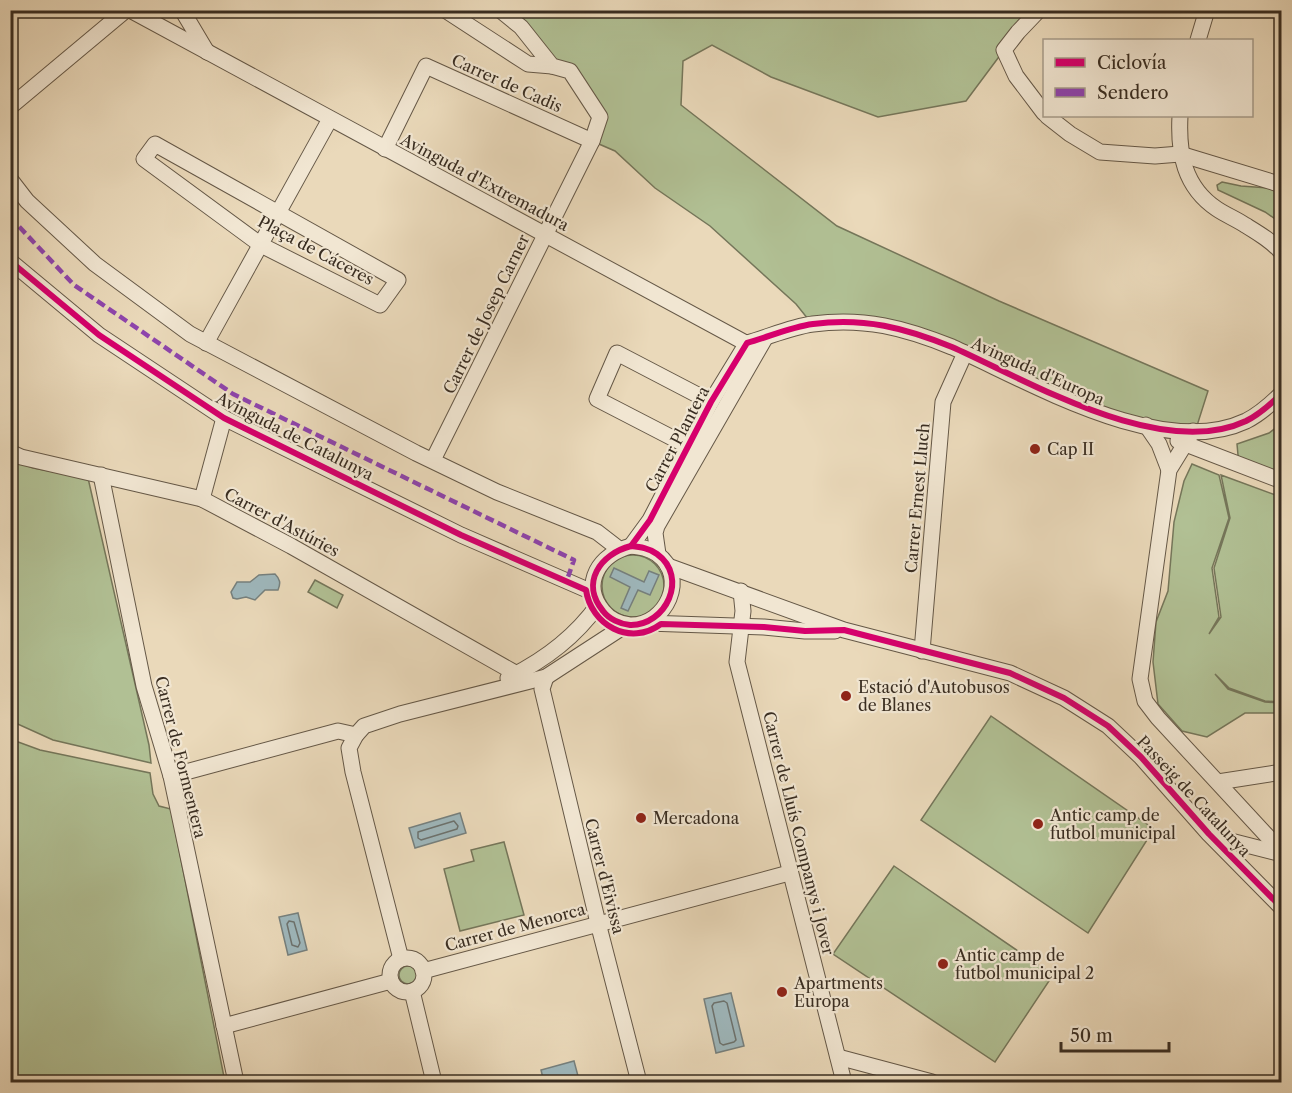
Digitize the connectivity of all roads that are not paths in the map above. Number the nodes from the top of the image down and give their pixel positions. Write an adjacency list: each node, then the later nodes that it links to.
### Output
1 (128, 10): 8 (street, Avinguda d'Extremadura); 10 (street)
2 (445, 10): 9 (street)
3 (501, 10): 9 (street)
4 (1039, 10): 11 (street)
5 (1207, 10): 7 (street)
6 (188, 13): 8 (street)
7 (1198, 39)
8 (207, 52): 14 (street, Avinguda d'Extremadura)
9 (552, 66): 15 (street, Carrer de Josep Carner)
10 (10, 107)
11 (1043, 110)
12 (1050, 117): 17 (street)
13 (1180, 117): 17 (street)
14 (330, 119): 16 (street, Avinguda d'Extremadura); 20 (street)
15 (592, 141): 16 (street, Carrer de Cadis); 21 (street, Carrer de Josep Carner)
16 (385, 149): 21 (street, Avinguda d'Extremadura)
17 (1180, 154): 19 (street); 23 (street)
18 (10, 179): 26 (street)
19 (1281, 185)
20 (279, 212): 22 (street); 22 (street, Plaça de Cáceres); 22 (street, Plaça de Cáceres)
21 (545, 236): 25 (street, Avinguda d'Extremadura); 36 (street, Carrer de Josep Carner)
22 (261, 245): 26 (street)
23 (1281, 253)
24 (10, 261): 30 (street, Avinguda de Catalunya)
25 (762, 341): 27 (street, Avinguda d'Europa); 29 (street, Carrer Plantera); 42 (street, Carrer Plantera)
26 (206, 343): 36 (street)
27 (965, 353): 31 (street, Avinguda d'Europa); 50 (street, Carrer Ernest Lluch)
28 (1281, 393): 32 (street, Avinguda d'Europa)
29 (711, 402): 34 (street, Carrer Plantera); 34 (street)
30 (224, 418): 40 (street); 45 (street, Avinguda de Catalunya)
31 (1146, 425): 32 (street, Avinguda d'Europa); 33 (street); 37 (street)
32 (1193, 431): 33 (street)
33 (1185, 445): 37 (street); 39 (street)
34 (688, 446): 41 (street, Carrer Plantera)
35 (10, 452): 38 (street, Carrer d'Astúries)
36 (433, 460): 41 (street)
37 (1169, 470): 57 (street)
38 (101, 475): 40 (street, Carrer d'Astúries); 56 (street, Carrer de Formentera)
39 (1281, 481)
40 (202, 499): 51 (street, Carrer d'Astúries)
41 (625, 548): 42 (street); 45 (street)
42 (658, 554): 43 (street)
43 (668, 566): 44 (street, Passeig de Catalunya); 46 (street)
44 (741, 591): 48 (street, Carrer de Lluís Companys i Jover); 49 (street, Passeig de Catalunya)
45 (595, 599): 47 (street); 51 (street)
46 (647, 623): 47 (street); 48 (street)
47 (626, 625): 52 (street)
48 (739, 627): 49 (street); 60 (street, Carrer de Lluís Companys i Jover)
49 (844, 630): 50 (street, Passeig de Catalunya)
50 (922, 651): 58 (street, Passeig de Catalunya)
51 (517, 674): 53 (street)
52 (546, 677): 53 (street); 62 (street, Carrer d'Eivissa)
53 (474, 695): 54 (street)
54 (356, 735): 56 (street); 63 (street)
55 (1281, 772): 57 (street)
56 (171, 776): 67 (street, Carrer de Formentera)
57 (1218, 782): 59 (street)
58 (1212, 836): 59 (street); 61 (street, Passeig de Catalunya)
59 (1281, 853)
60 (789, 873): 62 (street, Carrer de Menorca); 68 (street, Carrer de Lluís Companys i Jover)
61 (1281, 908)
62 (598, 923): 64 (street, Carrer de Menorca); 71 (street, Carrer d'Eivissa)
63 (401, 959): 64 (street); 65 (street)
64 (423, 971): 66 (street)
65 (391, 981): 66 (street); 67 (street)
66 (412, 991): 70 (street)
67 (224, 1026): 69 (street, Carrer de Formentera)
68 (838, 1056): 72 (street, Carrer de Lluís Companys i Jover); 73 (street)
69 (236, 1083)
70 (434, 1083)
71 (639, 1083)
72 (844, 1083)
73 (932, 1083)

